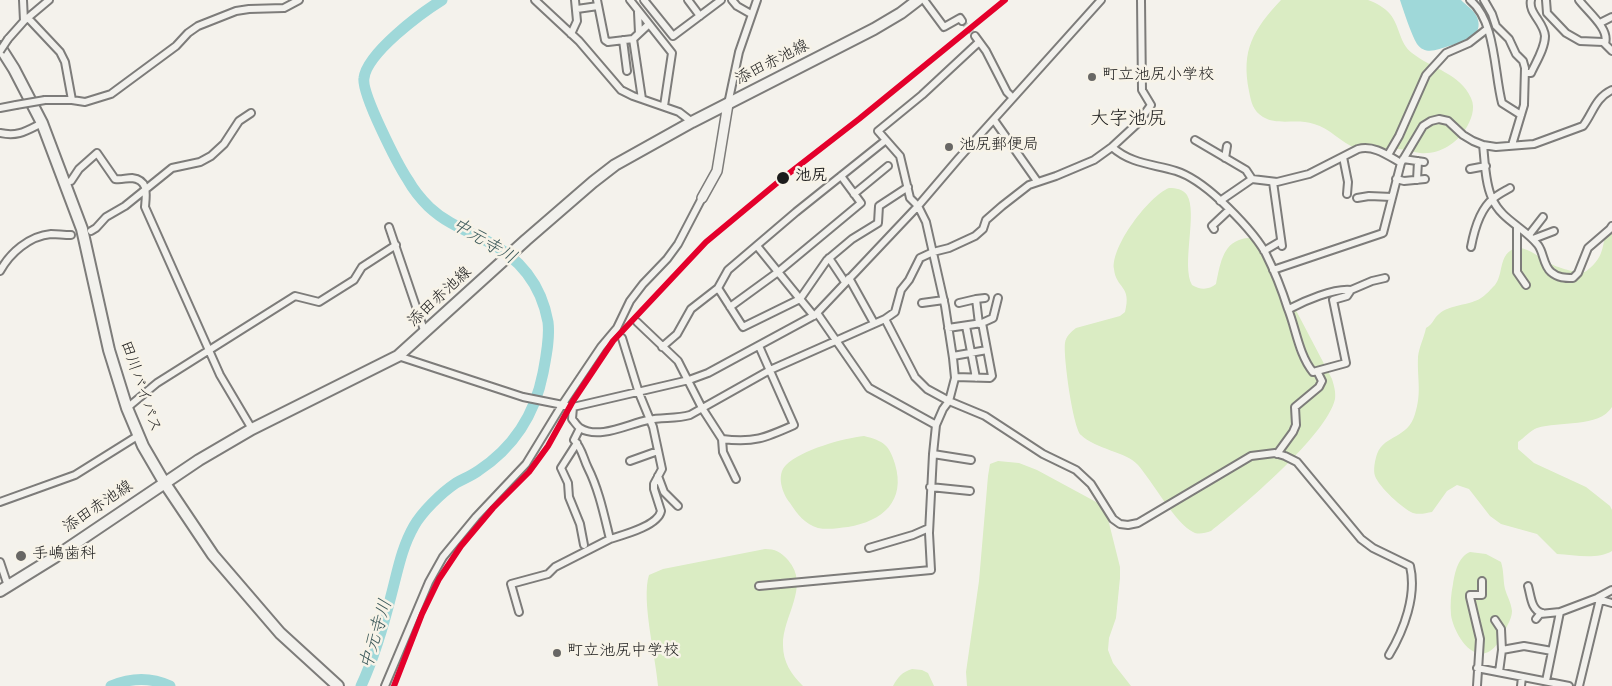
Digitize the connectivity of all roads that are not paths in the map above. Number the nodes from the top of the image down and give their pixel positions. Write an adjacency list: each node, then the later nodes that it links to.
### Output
1 (23, 0): 29 (street)
2 (50, 0): 29 (street)
3 (299, 0): 21 (street)
4 (535, 0): 35 (street)
5 (575, 0): 23 (street)
6 (630, 0): 24 (street)
7 (644, 0): 28 (street)
8 (688, 0): 26 (street)
9 (721, 0): 26 (street)
10 (732, 0): 25 (street)
11 (757, 0): 25 (street)
12 (918, 0): 47 (main road, 添田赤池線)
13 (924, 0): 30 (street)
14 (1101, 0): 44 (street)
15 (1141, 0): 61 (street)
16 (1470, 0): 33 (street)
17 (1484, 0): 42 (street)
18 (1531, 0): 42 (street)
19 (1546, 0): 38 (street)
20 (1579, 0): 31 (street)
21 (290, 2): 46 (street)
22 (598, 3): 23 (street); 37 (street)
23 (577, 9): 35 (street)
24 (638, 10): 32 (street); 34 (street)
25 (751, 14): 47 (street)
26 (700, 16): 28 (street)
27 (1612, 17): 31 (street)
28 (658, 18): 32 (street)
29 (26, 20): 39 (street, bridge); 46 (street)
30 (962, 21)
31 (1600, 23): 38 (street)
32 (649, 25): 34 (street); 48 (street)
33 (1487, 29): 51 (street); 62 (street)
34 (639, 33): 36 (street)
35 (571, 34): 45 (street)
36 (633, 39): 37 (street); 45 (street)
37 (623, 40): 41 (street)
38 (1605, 43): 40 (street)
39 (0, 49): 54 (main road, 田川バイパス)
40 (1612, 51)
41 (627, 71)
42 (1525, 73): 51 (street)
43 (1612, 90): 59 (street)
44 (1013, 98): 52 (street); 56 (street)
45 (642, 99): 48 (street)
46 (72, 100): 49 (street, bridge)
47 (728, 104): 53 (main road, 添田赤池線); 83 (main road)
48 (664, 106): 53 (street)
49 (0, 108)
50 (251, 114): 79 (street)
51 (1521, 115): 59 (street)
52 (994, 120): 74 (street); 87 (street)
53 (692, 122): 128 (main road, 添田赤池線)
54 (42, 123): 55 (street); 76 (main road, 田川バイパス)
55 (0, 133)
56 (886, 140): 69 (street); 77 (street)
57 (1195, 140): 64 (street)
58 (1483, 145): 59 (street); 65 (street); 67 (street)
59 (1512, 145)
60 (1227, 146): 64 (street)
61 (1112, 147): 74 (street); 86 (street)
62 (1388, 155): 63 (street); 65 (street)
63 (1343, 157): 75 (street); 81 (street)
64 (1225, 158): 70 (street)
65 (1402, 161): 71 (street); 73 (street)
66 (888, 166): 80 (street)
67 (1486, 166): 68 (street); 85 (street)
68 (1470, 169)
69 (841, 176): 80 (street); 99 (street)
70 (1252, 179): 75 (street); 86 (street)
71 (1396, 179): 73 (street); 82 (street)
72 (1425, 179): 73 (street)
73 (1417, 180)
74 (1037, 181): 102 (street)
75 (1273, 182): 101 (street)
76 (65, 183): 79 (street); 147 (main road, 田川バイパス)
77 (908, 187): 87 (street); 103 (street)
78 (1510, 188): 85 (street)
79 (147, 189): 94 (street); 133 (street)
80 (854, 194): 106 (street)
81 (1347, 194)
82 (1392, 197): 84 (street); 104 (street)
83 (702, 198): 145 (street)
84 (1358, 198)
85 (1492, 199): 90 (street); 100 (street)
86 (1220, 201): 88 (street)
87 (918, 206): 102 (street); 108 (street)
88 (1229, 210): 93 (street); 101 (street)
89 (1543, 217): 97 (street)
90 (1517, 226): 97 (street); 109 (street)
91 (1612, 226): 97 (street)
92 (389, 227): 98 (street)
93 (1214, 229)
94 (91, 231)
95 (1554, 231): 97 (street)
96 (71, 235): 105 (street)
97 (1531, 237)
98 (396, 245): 128 (street); 133 (street)
99 (757, 246): 106 (street); 110 (street)
100 (1472, 247)
101 (1264, 250): 104 (street)
102 (933, 252): 116 (street); 122 (street)
103 (829, 258): 108 (street); 114 (street)
104 (1273, 270): 120 (street)
105 (0, 271)
106 (778, 272): 114 (street); 119 (street)
107 (1385, 278): 111 (street)
108 (847, 280): 121 (street); 124 (street)
109 (1526, 284)
110 (718, 288): 119 (street); 132 (street)
111 (1351, 290): 120 (street); 139 (street)
112 (985, 298): 115 (street)
113 (998, 298): 125 (street)
114 (800, 299): 119 (street); 121 (street)
115 (976, 299): 118 (street); 125 (street)
116 (944, 300): 117 (street); 127 (street)
117 (922, 303)
118 (960, 303)
119 (730, 307)
120 (1289, 309): 139 (street)
121 (815, 314): 130 (street); 131 (street)
122 (885, 319): 124 (street); 144 (street)
123 (637, 322): 132 (street)
124 (874, 323): 130 (street)
125 (981, 323): 126 (street); 134 (street)
126 (966, 326): 127 (street); 135 (street)
127 (948, 328): 137 (street)
128 (425, 333): 136 (main road, 添田赤池線)
129 (622, 338): 143 (street)
130 (835, 340): 138 (street); 150 (street)
131 (759, 346): 138 (street); 142 (street)
132 (662, 347): 142 (street)
133 (209, 349): 147 (street); 152 (street)
134 (987, 350): 135 (street); 141 (street)
135 (971, 353): 137 (street); 141 (street)
136 (398, 356): 145 (street); 152 (main road, 添田赤池線)
137 (953, 356): 140 (street)
138 (770, 370): 148 (street); 154 (street)
139 (1317, 371): 158 (street)
140 (955, 377): 141 (street); 144 (street)
141 (976, 378)
142 (689, 380): 143 (street); 148 (street)
143 (639, 393): 146 (street); 149 (street)
144 (949, 401): 150 (street); 158 (street)
145 (562, 405): 146 (street); 193 (street)
146 (573, 407): 151 (street)
147 (127, 408): 153 (main road, 田川バイパス)
148 (702, 408): 149 (street); 154 (street)
149 (650, 419): 151 (street); 156 (street)
150 (936, 425): 157 (street)
151 (580, 428): 155 (street)
152 (252, 429): 163 (main road, 添田赤池線)
153 (138, 435): 163 (main road, 田川バイパス); 166 (street)
154 (722, 439): 162 (street)
155 (577, 443): 169 (street); 170 (street)
156 (658, 451): 160 (street); 161 (street)
157 (932, 454): 159 (street); 164 (street)
158 (1277, 454): 187 (street)
159 (971, 460)
160 (630, 461)
161 (658, 476): 167 (street); 169 (street)
162 (736, 479)
163 (164, 482): 176 (main road, 添田赤池線); 192 (main road, 田川バイパス)
164 (930, 487): 165 (street); 168 (street)
165 (970, 491)
166 (0, 502)
167 (678, 506)
168 (929, 528): 171 (street); 174 (street)
169 (610, 539): 180 (street)
170 (584, 545)
171 (868, 548)
172 (0, 562): 176 (street)
173 (1482, 581): 188 (street)
174 (759, 586)
175 (1528, 586): 182 (street)
176 (4, 588)
177 (1612, 590): 178 (street)
178 (1598, 599): 179 (street); 181 (street); 197 (street)
179 (1612, 603)
180 (519, 612)
181 (1560, 612): 182 (street); 186 (street)
182 (1542, 613): 183 (street)
183 (1536, 619)
184 (1495, 620): 185 (street)
185 (1502, 650): 186 (street); 189 (street)
186 (1552, 651): 191 (street)
187 (1389, 655)
188 (1477, 668): 189 (street); 194 (street)
189 (1499, 672): 190 (street)
190 (1522, 677): 191 (street); 195 (street)
191 (1546, 681): 196 (street)
192 (338, 686)
193 (385, 686)
194 (1477, 686)
195 (1521, 686)
196 (1569, 686)
197 (1579, 686)

